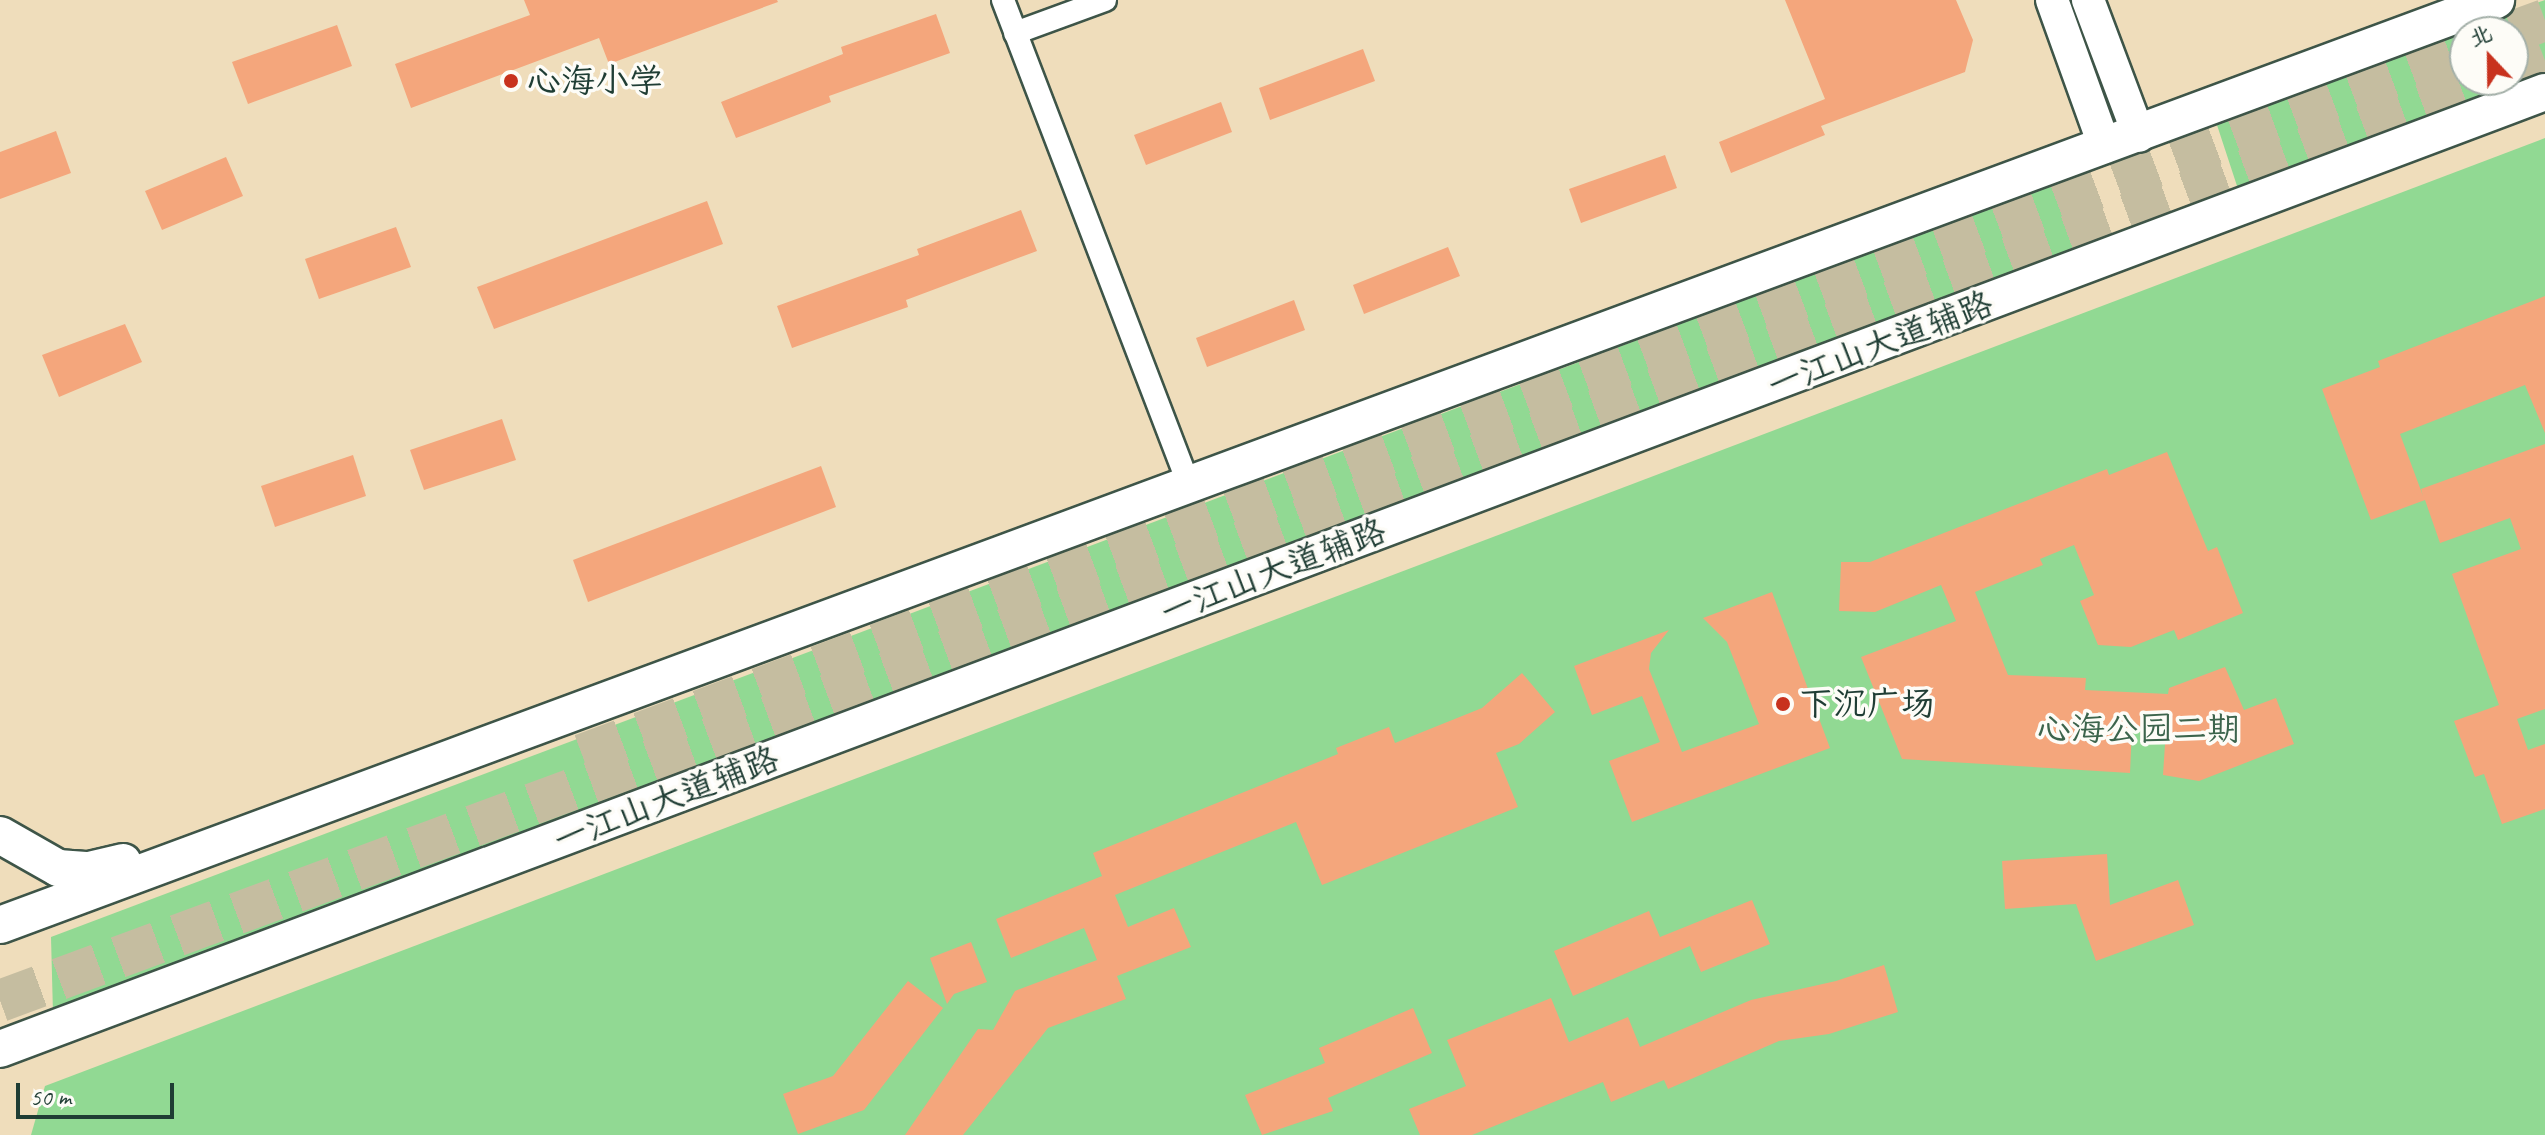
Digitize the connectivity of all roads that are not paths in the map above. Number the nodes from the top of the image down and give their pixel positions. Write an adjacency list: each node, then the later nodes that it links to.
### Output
1 (1003, 0): 6 (street)
2 (1105, 0): 6 (street)
3 (2052, 0): 8 (main road)
4 (2088, 0): 8 (main road)
5 (2496, 0): 8 (main road)
6 (1015, 33): 9 (street)
7 (2545, 92): 13 (main road, 一江山大道辅路)
8 (2122, 141): 9 (main road)
9 (1189, 485): 10 (main road)
10 (373, 785): 11 (main road); 12 (main road)
11 (0, 835)
12 (0, 925)
13 (0, 1049)

